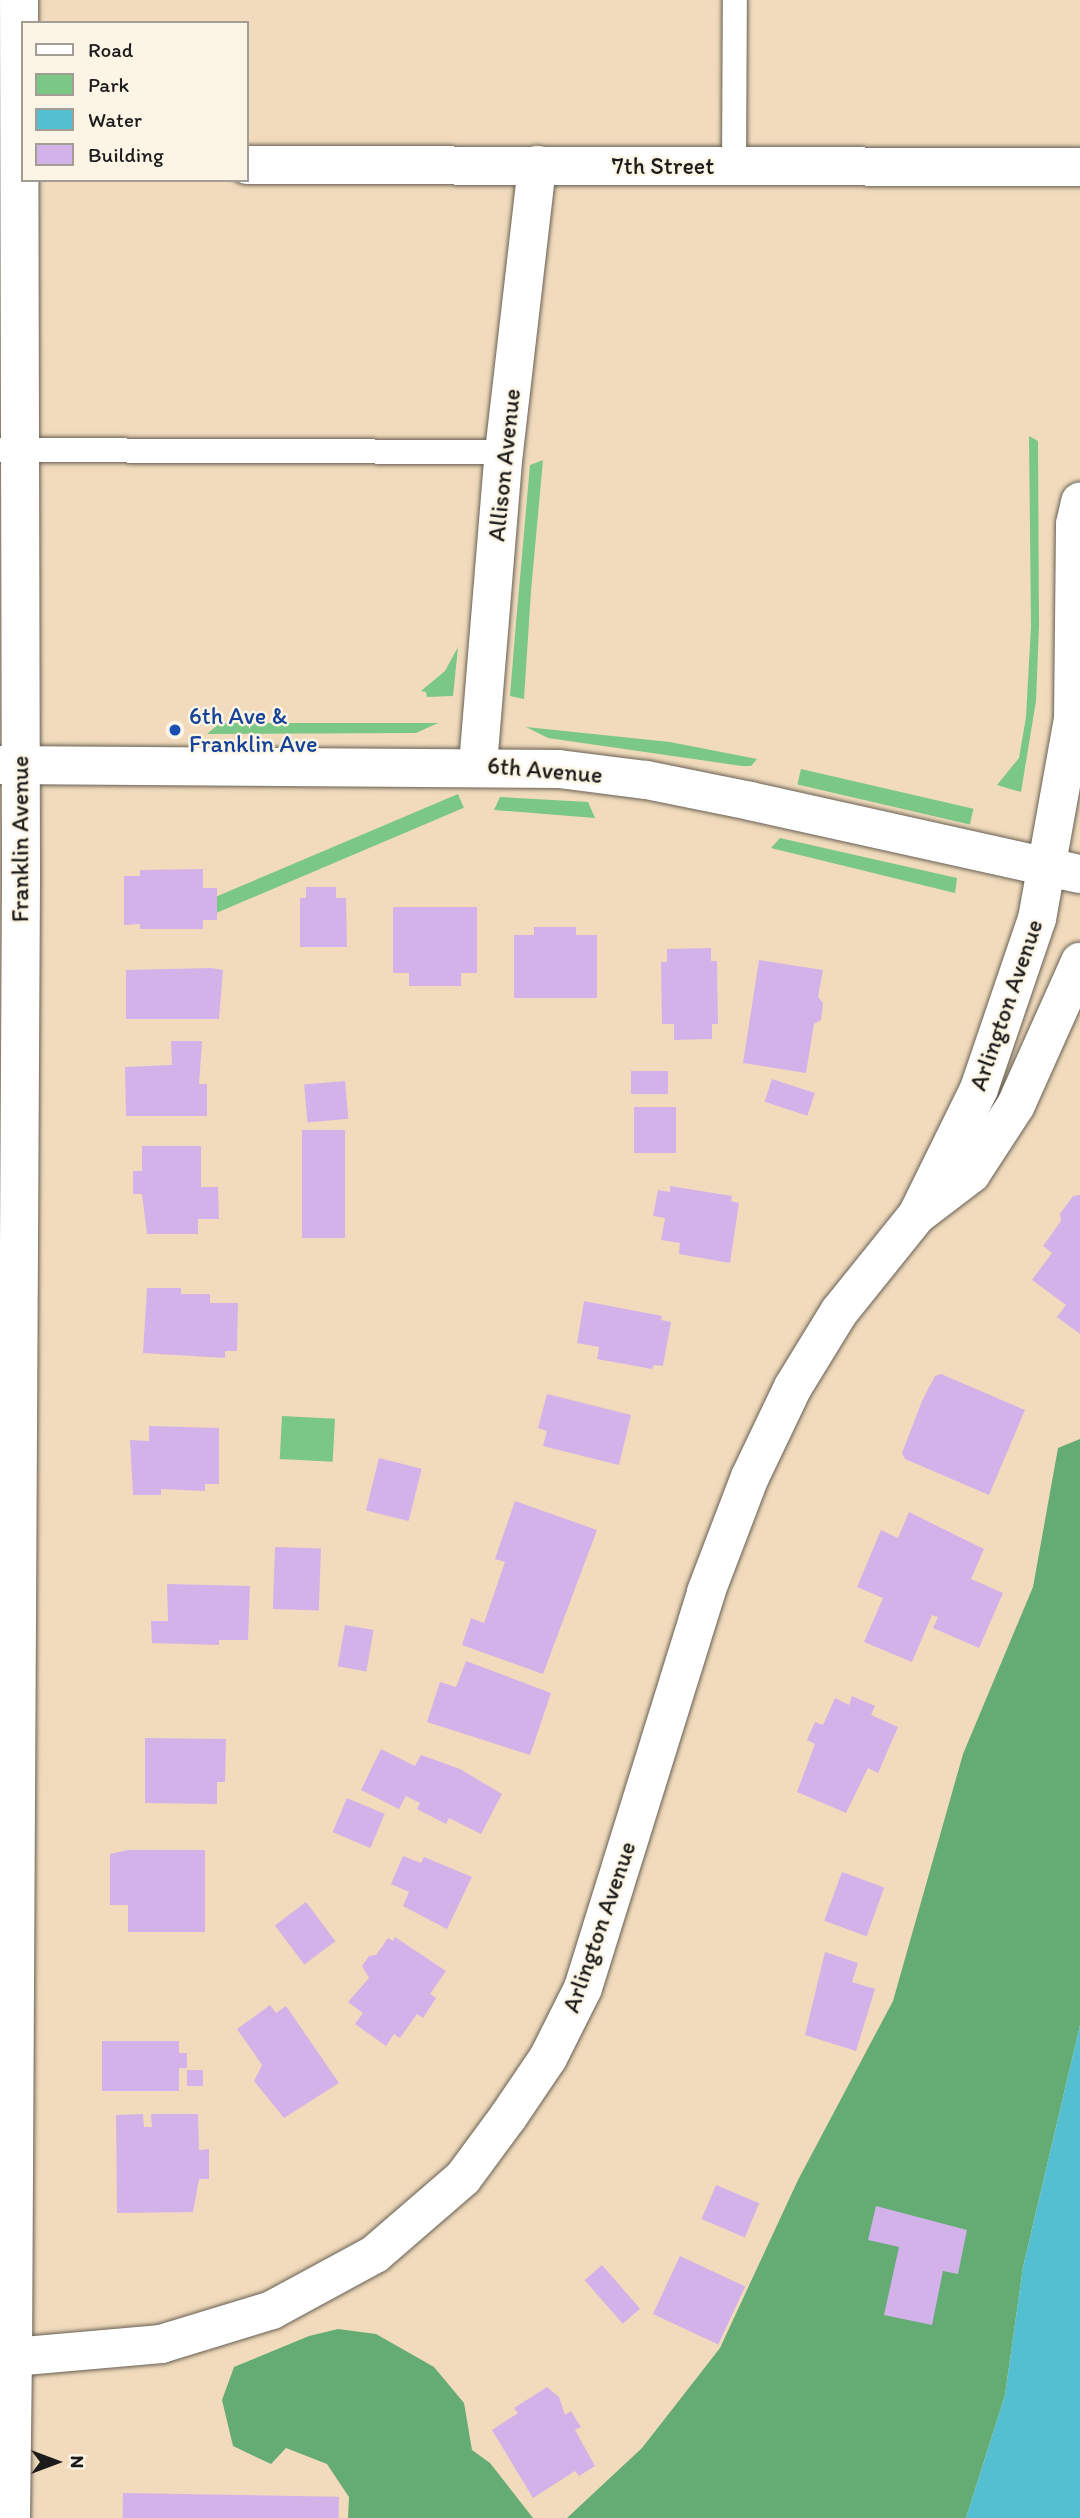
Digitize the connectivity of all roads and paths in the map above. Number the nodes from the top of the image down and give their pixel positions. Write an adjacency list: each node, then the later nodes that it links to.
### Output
1 (19, 0): 3 (street, Franklin Avenue)
2 (735, 0): 6 (lane)
3 (14, 165): 8 (street, Franklin Avenue)
4 (248, 165): 5 (street, 7th Street)
5 (537, 165): 6 (street, 7th Street); 9 (street, Allison Avenue)
6 (734, 166): 7 (street, 7th Street)
7 (1080, 167)
8 (8, 450): 9 (lane); 11 (street, Franklin Avenue)
9 (504, 452): 12 (street, Allison Avenue)
10 (1080, 502): 13 (street, Arlington Avenue)
11 (10, 765): 12 (street, 6th Avenue); 16 (street, Franklin Avenue)
12 (478, 765): 13 (street, 6th Avenue)
13 (1064, 871): 15 (street, Arlington Avenue)
14 (1080, 962): 15 (street, Arlington Avenue)
15 (917, 1215): 18 (street, Arlington Avenue)
16 (9, 1315): 17 (street, Franklin Avenue)
17 (8, 1862): 18 (street, Franklin Avenue)
18 (13, 2357): 19 (street, Franklin Avenue)
19 (11, 2518)

